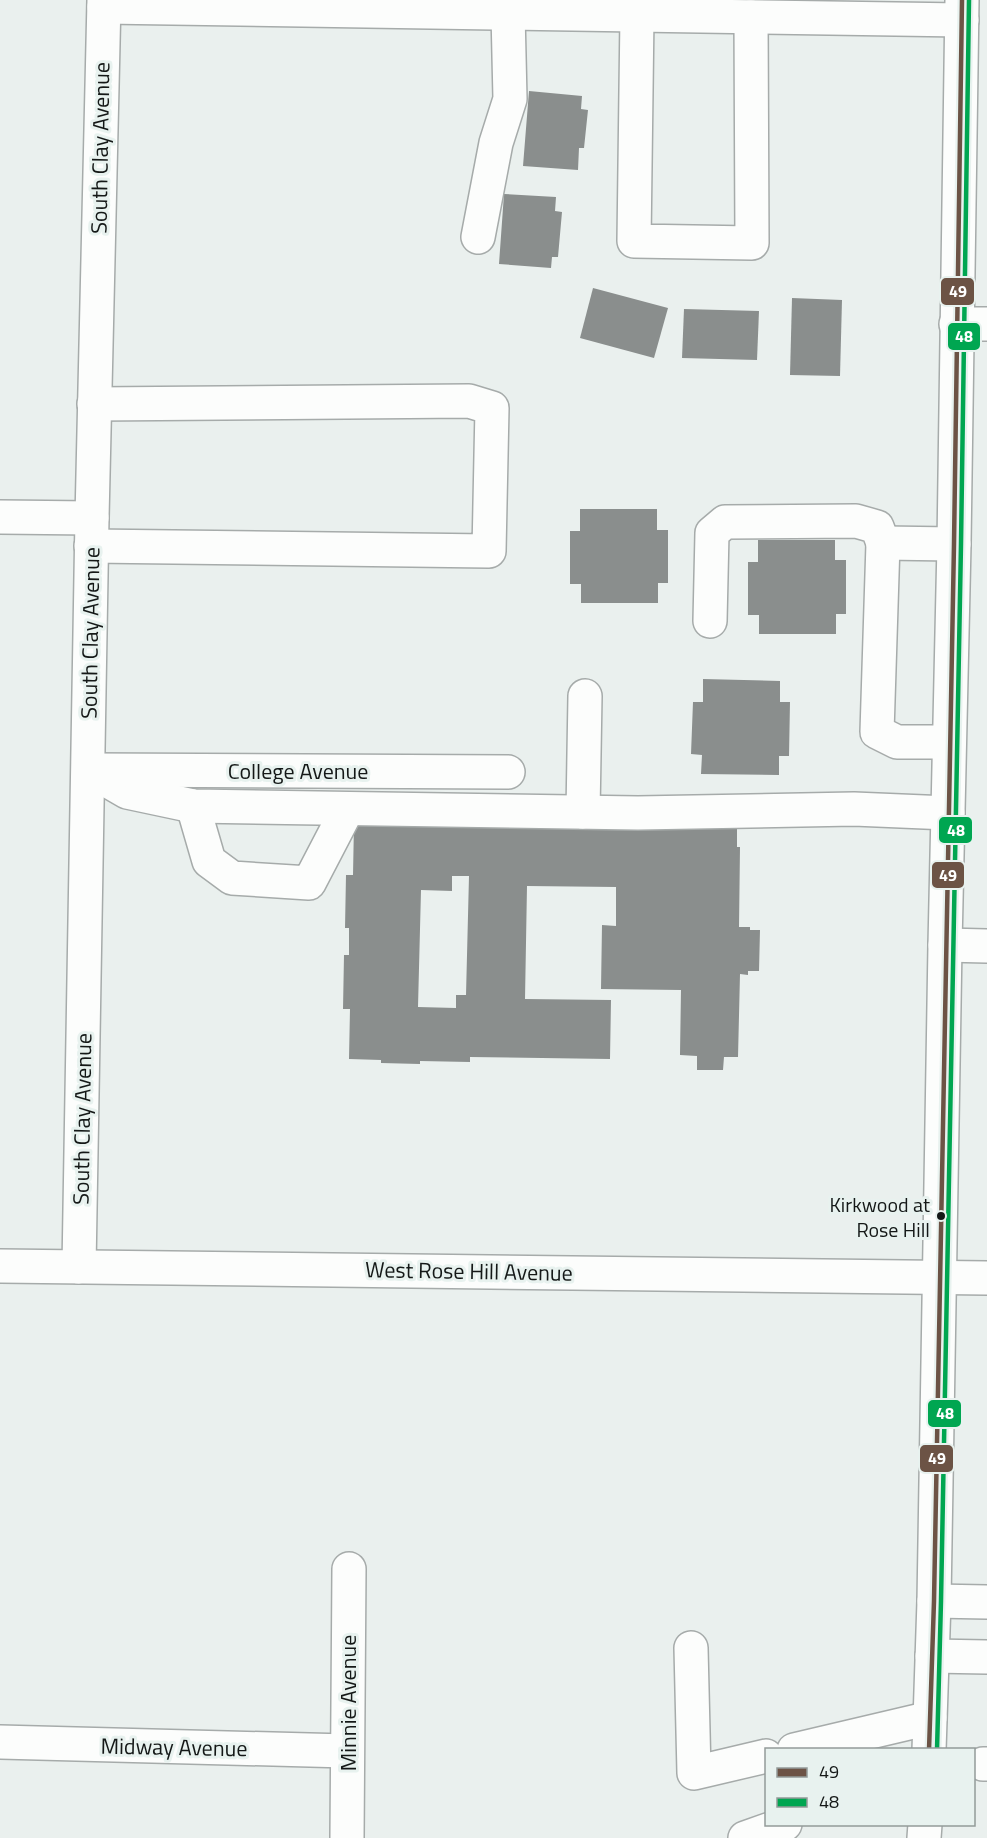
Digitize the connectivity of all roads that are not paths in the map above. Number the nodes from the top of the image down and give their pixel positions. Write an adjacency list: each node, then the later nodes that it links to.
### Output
1 (104, 4): 3 (street); 8 (street, South Clay Avenue)
2 (962, 10): 5 (street); 7 (street)
3 (508, 14): 4 (street); 6 (street)
4 (636, 15): 5 (street); 5 (street)
5 (751, 17)
6 (478, 237)
7 (972, 324): 12 (street)
8 (94, 404): 10 (street, South Clay Avenue); 10 (street)
9 (0, 517): 10 (street)
10 (92, 532): 16 (street, South Clay Avenue)
11 (882, 543): 12 (street); 13 (street); 15 (street)
12 (954, 544): 15 (street)
13 (710, 621)
14 (585, 696): 20 (street)
15 (949, 742): 21 (street)
16 (89, 770): 17 (street); 19 (street, College Avenue); 25 (street, South Clay Avenue)
17 (194, 806): 18 (street); 18 (street)
18 (347, 810): 19 (street)
19 (477, 811): 20 (street)
20 (584, 812): 21 (street)
21 (948, 813): 22 (street)
22 (945, 945): 23 (street); 26 (street)
23 (987, 946)
24 (0, 1266): 25 (street, West Rose Hill Avenue)
25 (79, 1267): 26 (street, West Rose Hill Avenue)
26 (939, 1278): 27 (street, West Rose Hill Avenue); 29 (street)
27 (987, 1278)
28 (349, 1569): 37 (street, Minnie Avenue)
29 (934, 1600): 30 (street); 32 (street)
30 (987, 1602)
31 (691, 1648): 38 (street)
32 (932, 1656): 33 (street); 34 (street)
33 (987, 1657)
34 (929, 1734): 36 (street)
35 (0, 1742): 37 (street, Midway Avenue)
36 (803, 1748)
37 (347, 1751): 40 (street, Minnie Avenue)
38 (765, 1756)
39 (778, 1826): 41 (street)
40 (347, 1838)
41 (745, 1838)

